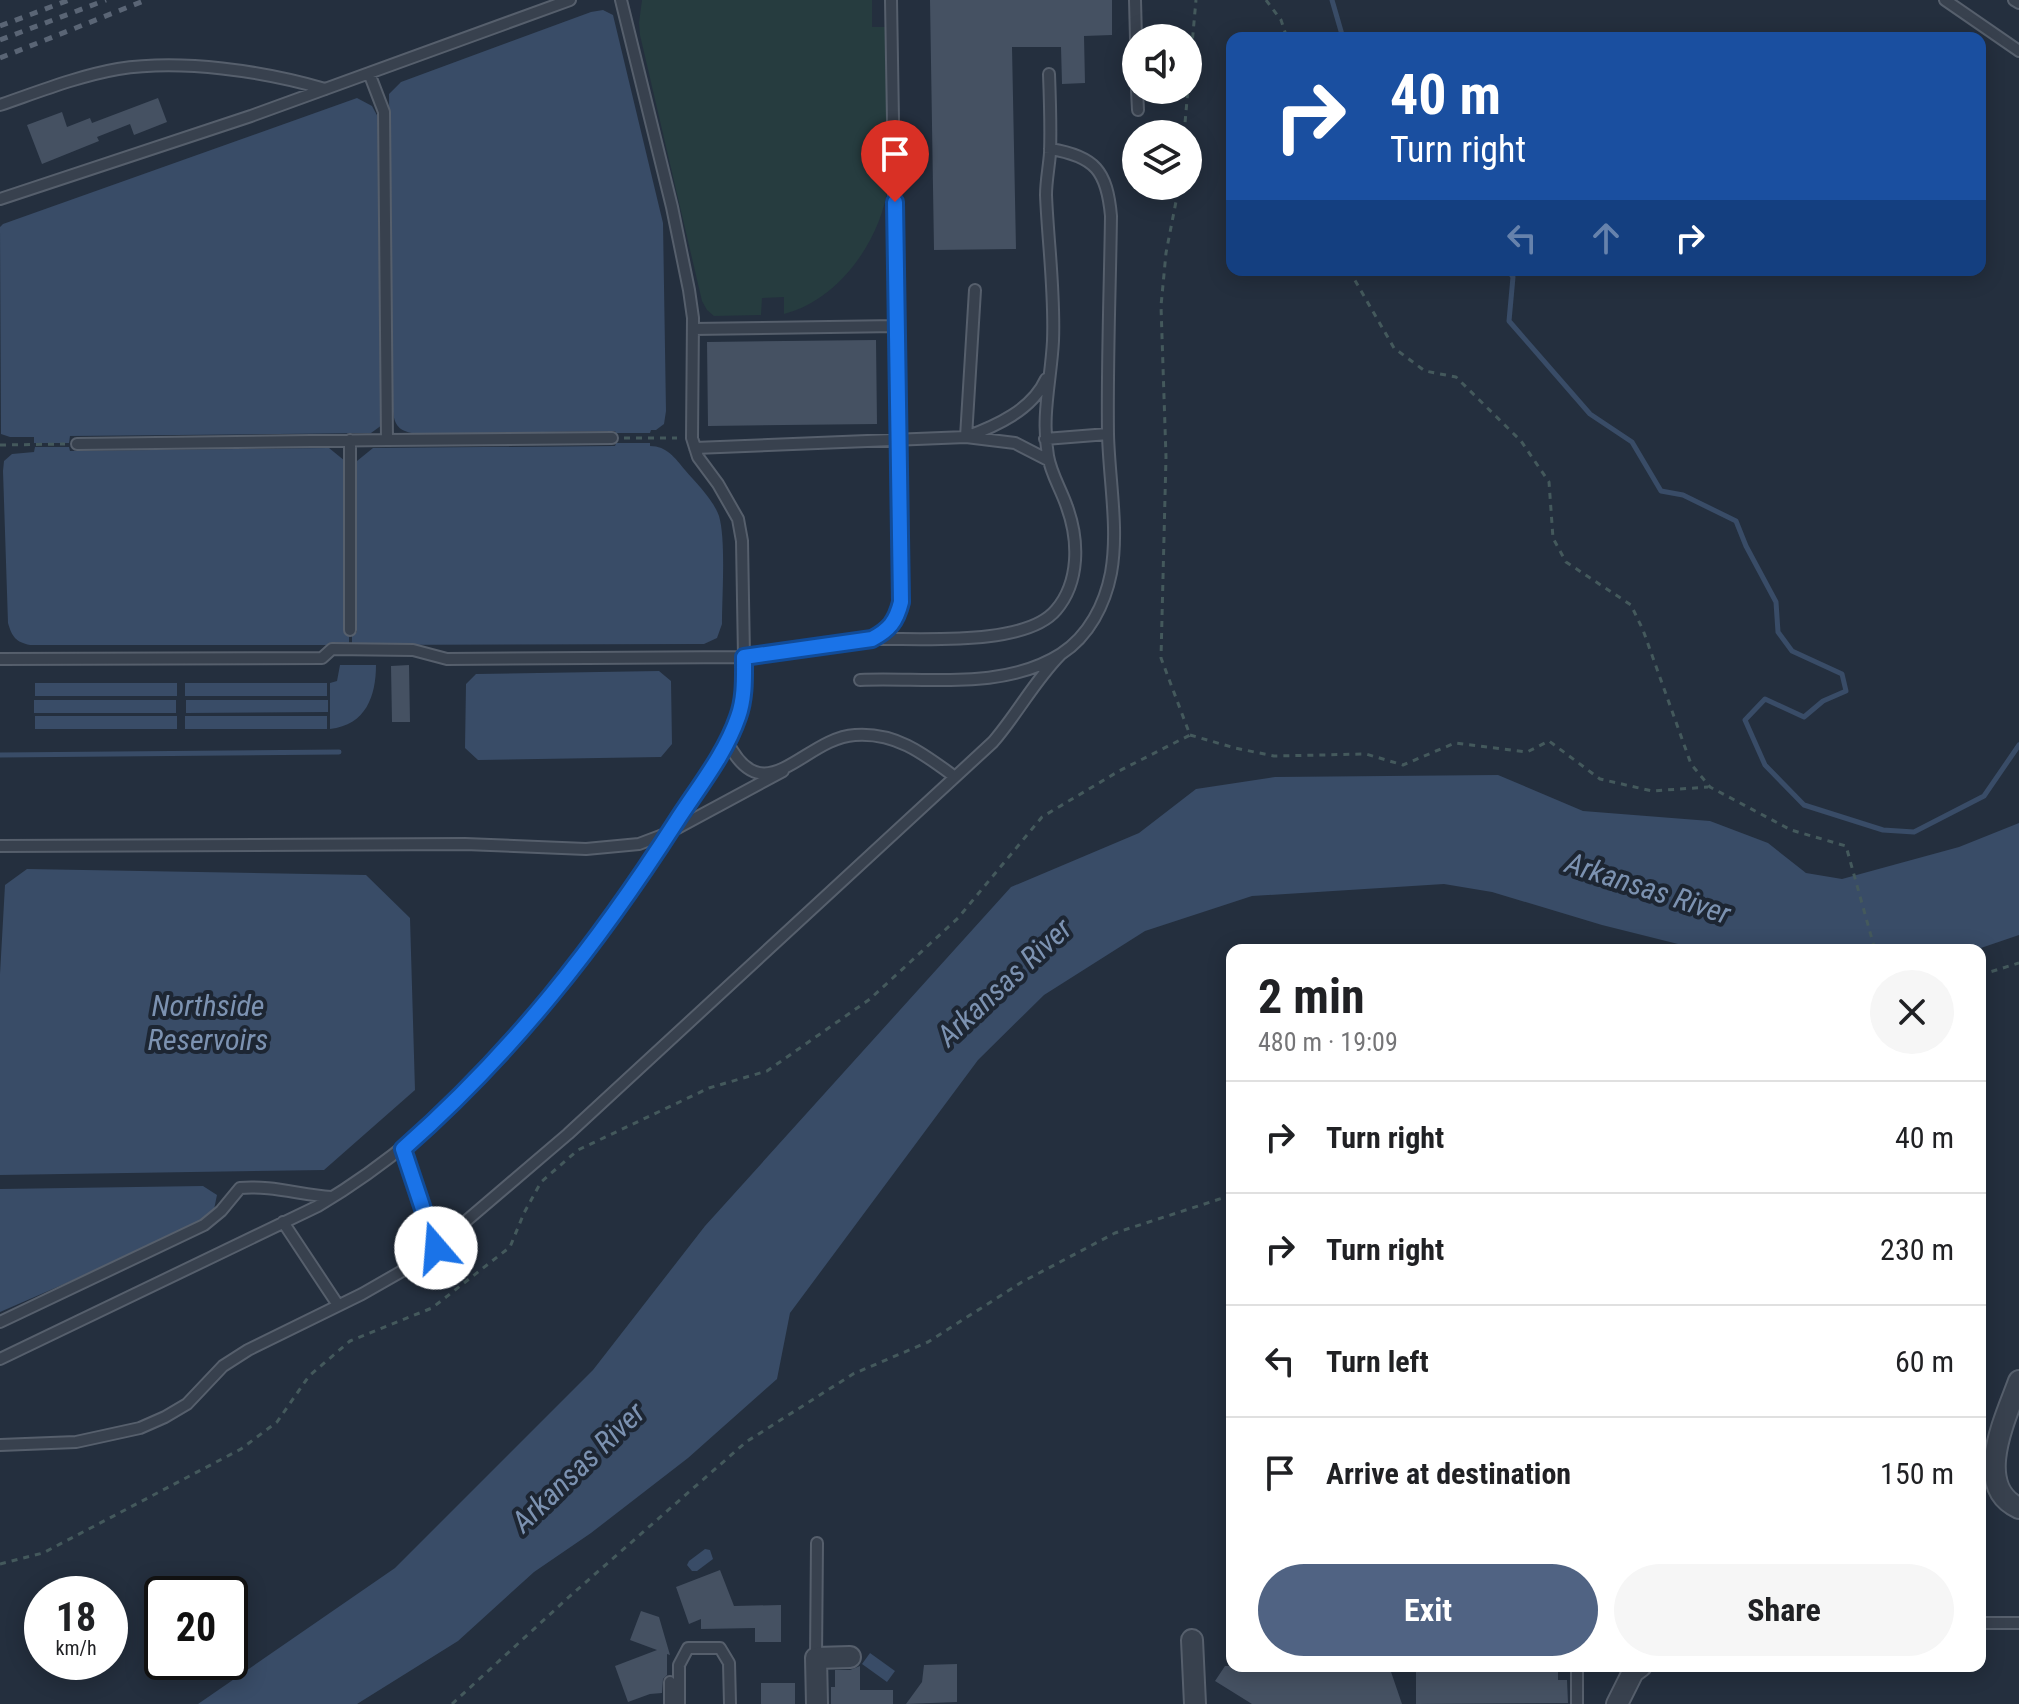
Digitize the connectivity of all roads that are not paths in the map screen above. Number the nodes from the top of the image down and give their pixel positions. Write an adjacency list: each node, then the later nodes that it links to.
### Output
1 (570, 0): 8 (lane)
2 (621, 0): 18 (lane)
3 (891, 0): 17 (lane)
4 (1135, 0): 6 (lane)
5 (1945, 0): 7 (lane)
6 (1136, 24)
7 (2019, 51)
8 (369, 73): 10 (lane); 25 (lane)
9 (1049, 74): 14 (lane)
10 (325, 89): 12 (lane); 15 (lane)
11 (1138, 104): 13 (lane)
12 (0, 105)
13 (1138, 110)
14 (1050, 149): 19 (lane); 20 (lane)
15 (0, 199)
16 (975, 290): 21 (lane)
17 (897, 326): 18 (lane); 26 (lane)
18 (693, 329): 27 (lane)
19 (1050, 366): 21 (lane); 23 (lane)
20 (1108, 434): 23 (lane); 32 (lane)
21 (966, 437): 26 (lane); 29 (lane)
22 (612, 438): 25 (lane)
23 (1045, 439): 29 (lane)
24 (350, 440): 25 (lane); 28 (lane); 30 (lane)
25 (387, 440)
26 (898, 441): 27 (lane); 31 (lane)
27 (694, 443): 33 (lane)
28 (77, 444)
29 (1048, 460): 31 (lane)
30 (350, 630)
31 (872, 639): 33 (lane)
32 (1061, 654): 35 (lane); 38 (lane)
33 (744, 657): 34 (lane); 36 (lane)
34 (0, 659)
35 (860, 680)
36 (727, 741): 37 (lane); 39 (lane)
37 (783, 771): 38 (lane); 39 (lane)
38 (955, 777): 44 (lane)
39 (668, 833): 40 (lane); 41 (lane)
40 (0, 846)
41 (403, 1149): 42 (lane); 44 (lane)
42 (332, 1197): 43 (lane); 46 (lane)
43 (283, 1222): 45 (lane); 47 (lane)
44 (436, 1248): 45 (lane)
45 (338, 1305): 49 (lane)
46 (0, 1322)
47 (0, 1359)
48 (2019, 1381): 50 (street)
49 (0, 1445)
50 (2019, 1508)
51 (817, 1543): 56 (lane)
52 (1986, 1623): 53 (lane)
53 (2019, 1623)
54 (1192, 1640): 65 (street)
55 (850, 1657): 56 (street)
56 (816, 1658): 64 (street)
57 (1577, 1672): 66 (lane)
58 (1622, 1672): 67 (street)
59 (1633, 1672): 67 (street)
60 (670, 1682): 61 (lane)
61 (670, 1704)
62 (679, 1704): 63 (lane)
63 (730, 1704)
64 (817, 1704)
65 (1195, 1704)
66 (1577, 1704)
67 (1616, 1704)

